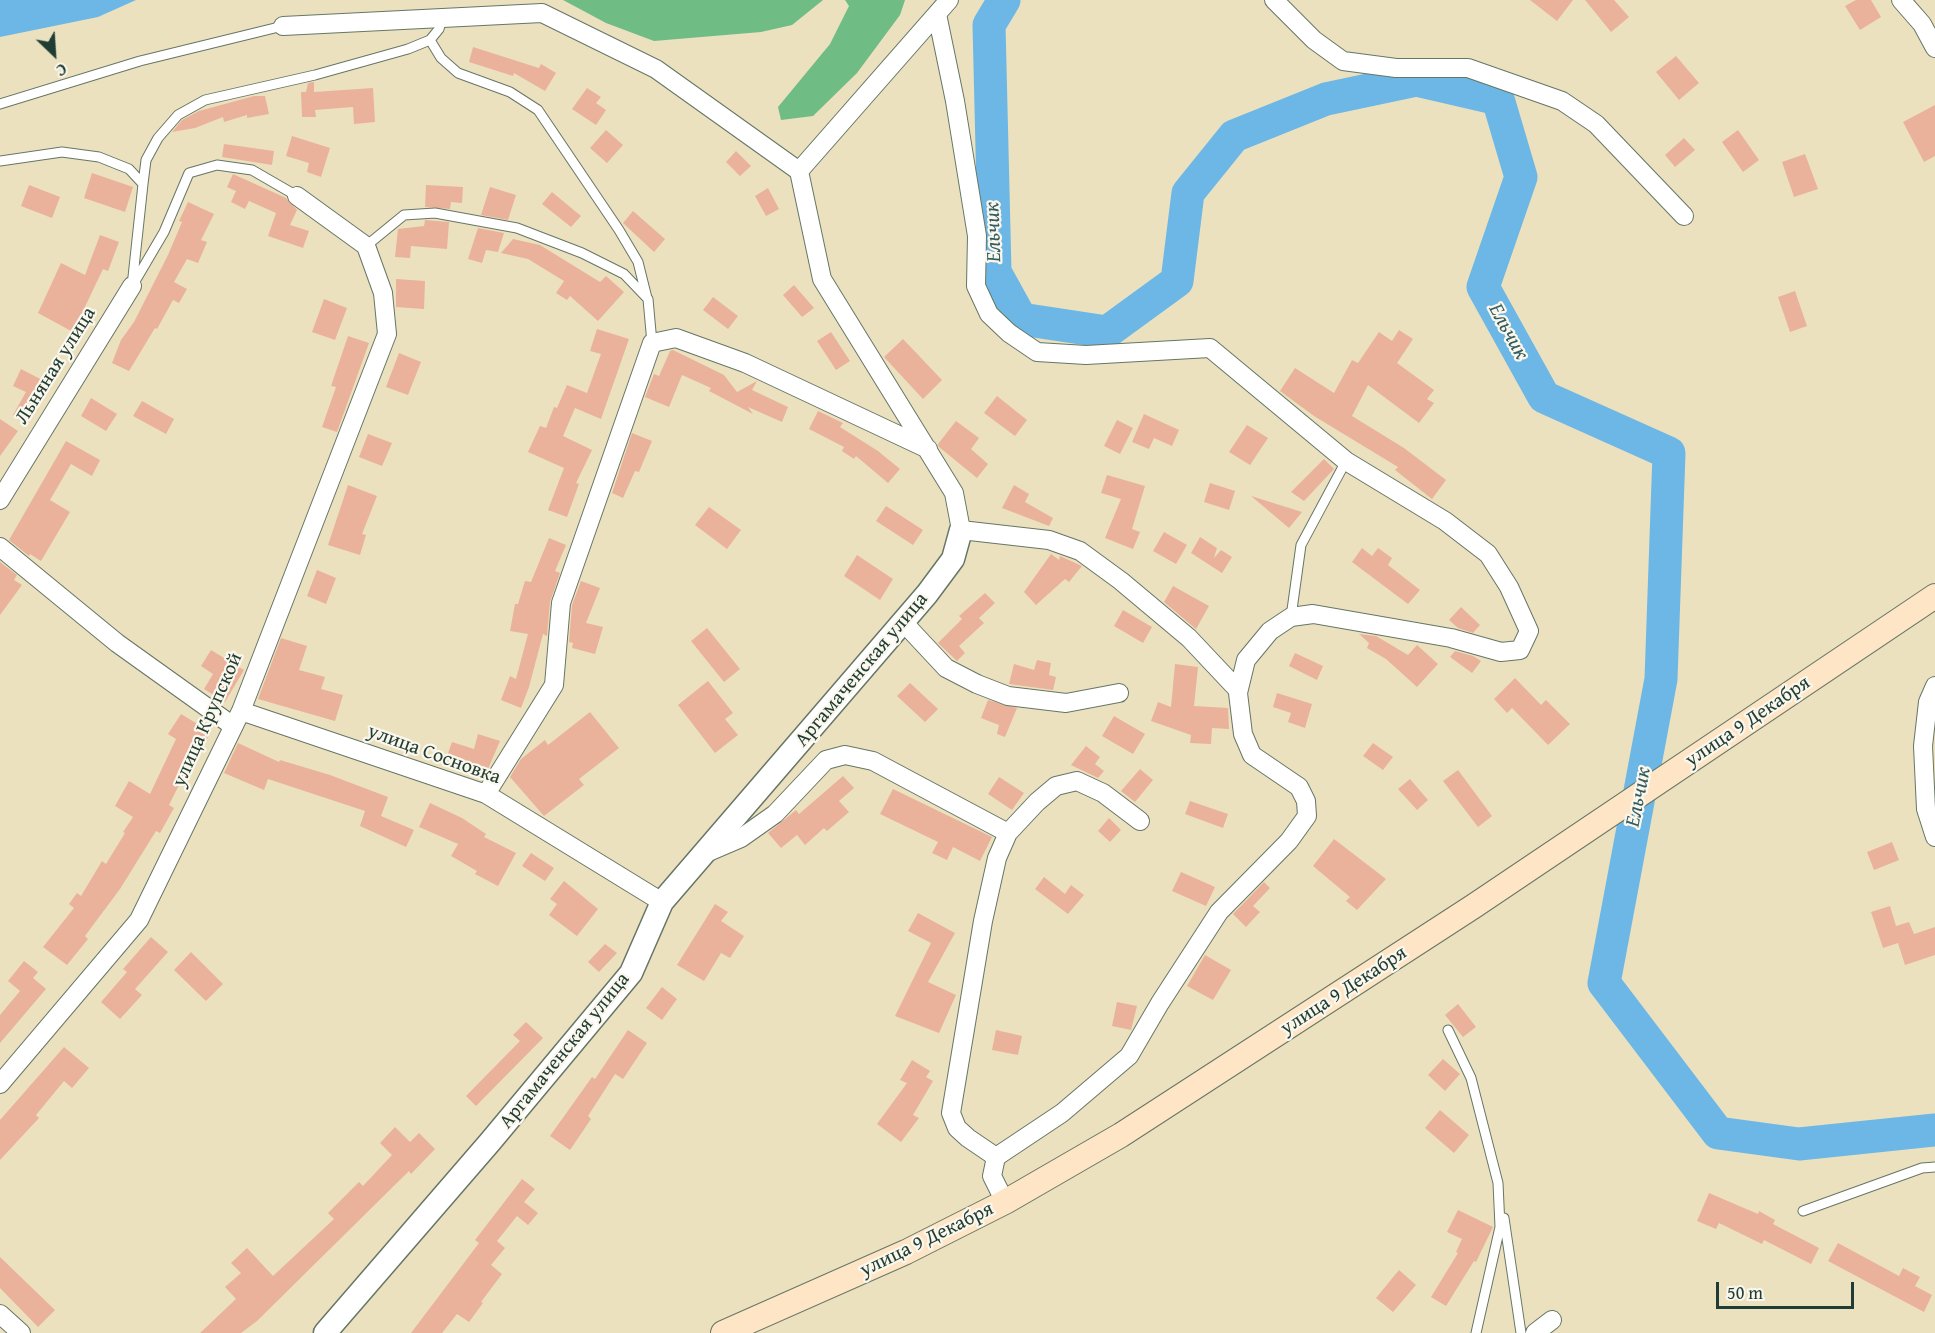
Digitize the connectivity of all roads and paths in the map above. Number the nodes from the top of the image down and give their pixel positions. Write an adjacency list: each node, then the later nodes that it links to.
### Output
1 (949, 0): 4 (street)
2 (1274, 0): 15 (street)
3 (1901, 0): 6 (street)
4 (937, 14): 12 (street); 21 (street)
5 (442, 18): 7 (street); 8 (lane); 12 (street)
6 (1929, 21): 9 (street)
7 (283, 26): 10 (lane)
8 (430, 40): 13 (lane); 18 (lane)
9 (1935, 48)
10 (0, 104)
11 (0, 160): 13 (lane)
12 (800, 171): 20 (street)
13 (143, 184): 17 (lane)
14 (297, 196): 16 (street); 17 (lane)
15 (1684, 216)
16 (366, 246): 18 (lane); 31 (street, улица Крупской)
17 (132, 286): 22 (street, Льняная улица)
18 (648, 299): 19 (lane)
19 (652, 344): 20 (street); 33 (street)
20 (928, 450): 23 (street)
21 (1346, 461): 26 (lane); 26 (street)
22 (0, 500)
23 (961, 530): 27 (street, Аргамаченская улица); 28 (street)
24 (0, 547): 31 (street, улица Сосновка)
25 (1935, 596): 44 (main road, улица 9 Декабря)
26 (1292, 617): 28 (street)
27 (904, 623): 29 (street); 37 (street, Аргамаченская улица)
28 (1238, 690): 41 (street)
29 (1119, 693)
30 (1931, 694): 32 (lane); 36 (street)
31 (237, 718): 33 (street, улица Сосновка); 40 (street, улица Крупской)
32 (1935, 728)
33 (486, 794): 38 (street, улица Сосновка)
34 (1140, 821): 35 (street)
35 (1008, 833): 37 (street); 41 (street)
36 (1935, 837)
37 (704, 854): 38 (street, Аргамаченская улица)
38 (662, 902): 49 (street, Аргамаченская улица)
39 (1448, 1030): 43 (lane)
40 (0, 1084)
41 (996, 1157): 44 (street)
42 (1935, 1167): 45 (lane)
43 (1498, 1183): 51 (lane); 52 (lane)
44 (1005, 1202): 50 (main road, улица 9 Декабря)
45 (1803, 1211)
46 (0, 1314): 48 (street)
47 (1552, 1320): 53 (street)
48 (21, 1333)
49 (325, 1333)
50 (723, 1333)
51 (1476, 1333)
52 (1521, 1333)
53 (1535, 1333)

